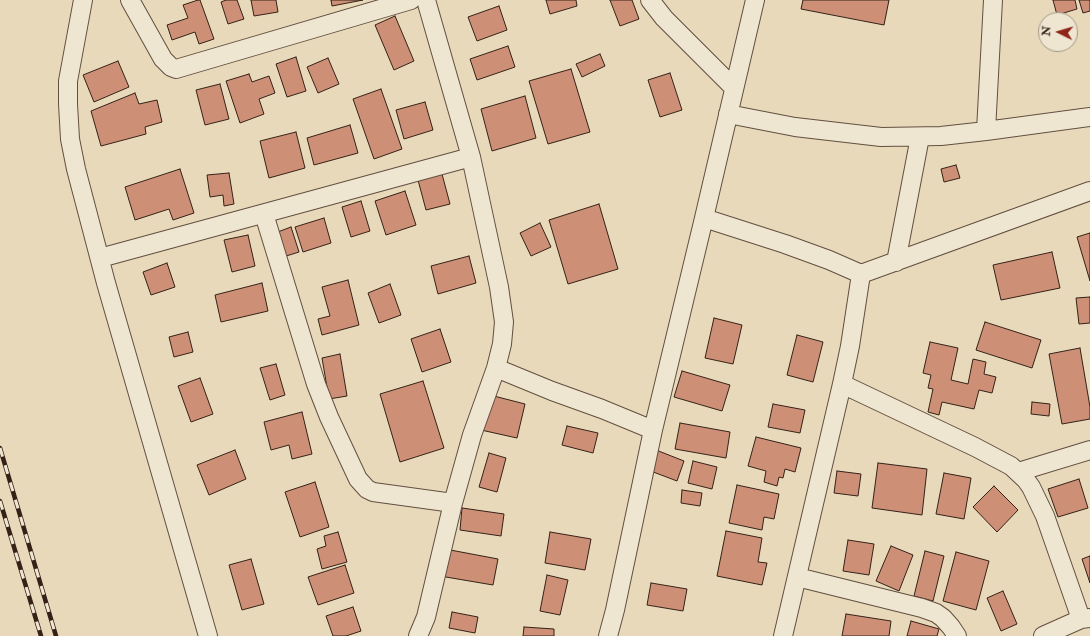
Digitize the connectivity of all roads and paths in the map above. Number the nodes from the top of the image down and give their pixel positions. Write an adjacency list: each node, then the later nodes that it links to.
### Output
1 (83, 0): 17 (street)
2 (130, 0): 3 (street)
3 (411, 0)
4 (426, 0): 13 (street)
5 (650, 0): 8 (street)
6 (755, 0): 8 (street)
7 (993, 0): 11 (street)
8 (734, 88): 9 (street)
9 (728, 114): 12 (street); 16 (street)
10 (1090, 117): 11 (street)
11 (986, 131): 12 (street)
12 (920, 137): 18 (street)
13 (471, 157): 15 (street); 20 (street)
14 (1090, 191): 18 (street)
15 (264, 214): 17 (street); 25 (street)
16 (704, 218): 19 (street); 22 (street)
17 (100, 258): 28 (street)
18 (896, 262): 19 (street)
19 (861, 274): 21 (street)
20 (496, 368): 22 (street); 25 (street)
21 (842, 384): 24 (street); 26 (street)
22 (653, 430): 30 (street)
23 (1090, 450): 24 (street)
24 (1018, 472): 27 (street)
25 (453, 503): 29 (street)
26 (797, 577): 31 (street); 32 (street)
27 (1086, 619): 33 (street)
28 (208, 636)
29 (418, 636)
30 (608, 636)
31 (783, 636)
32 (957, 636)
33 (1043, 636)

